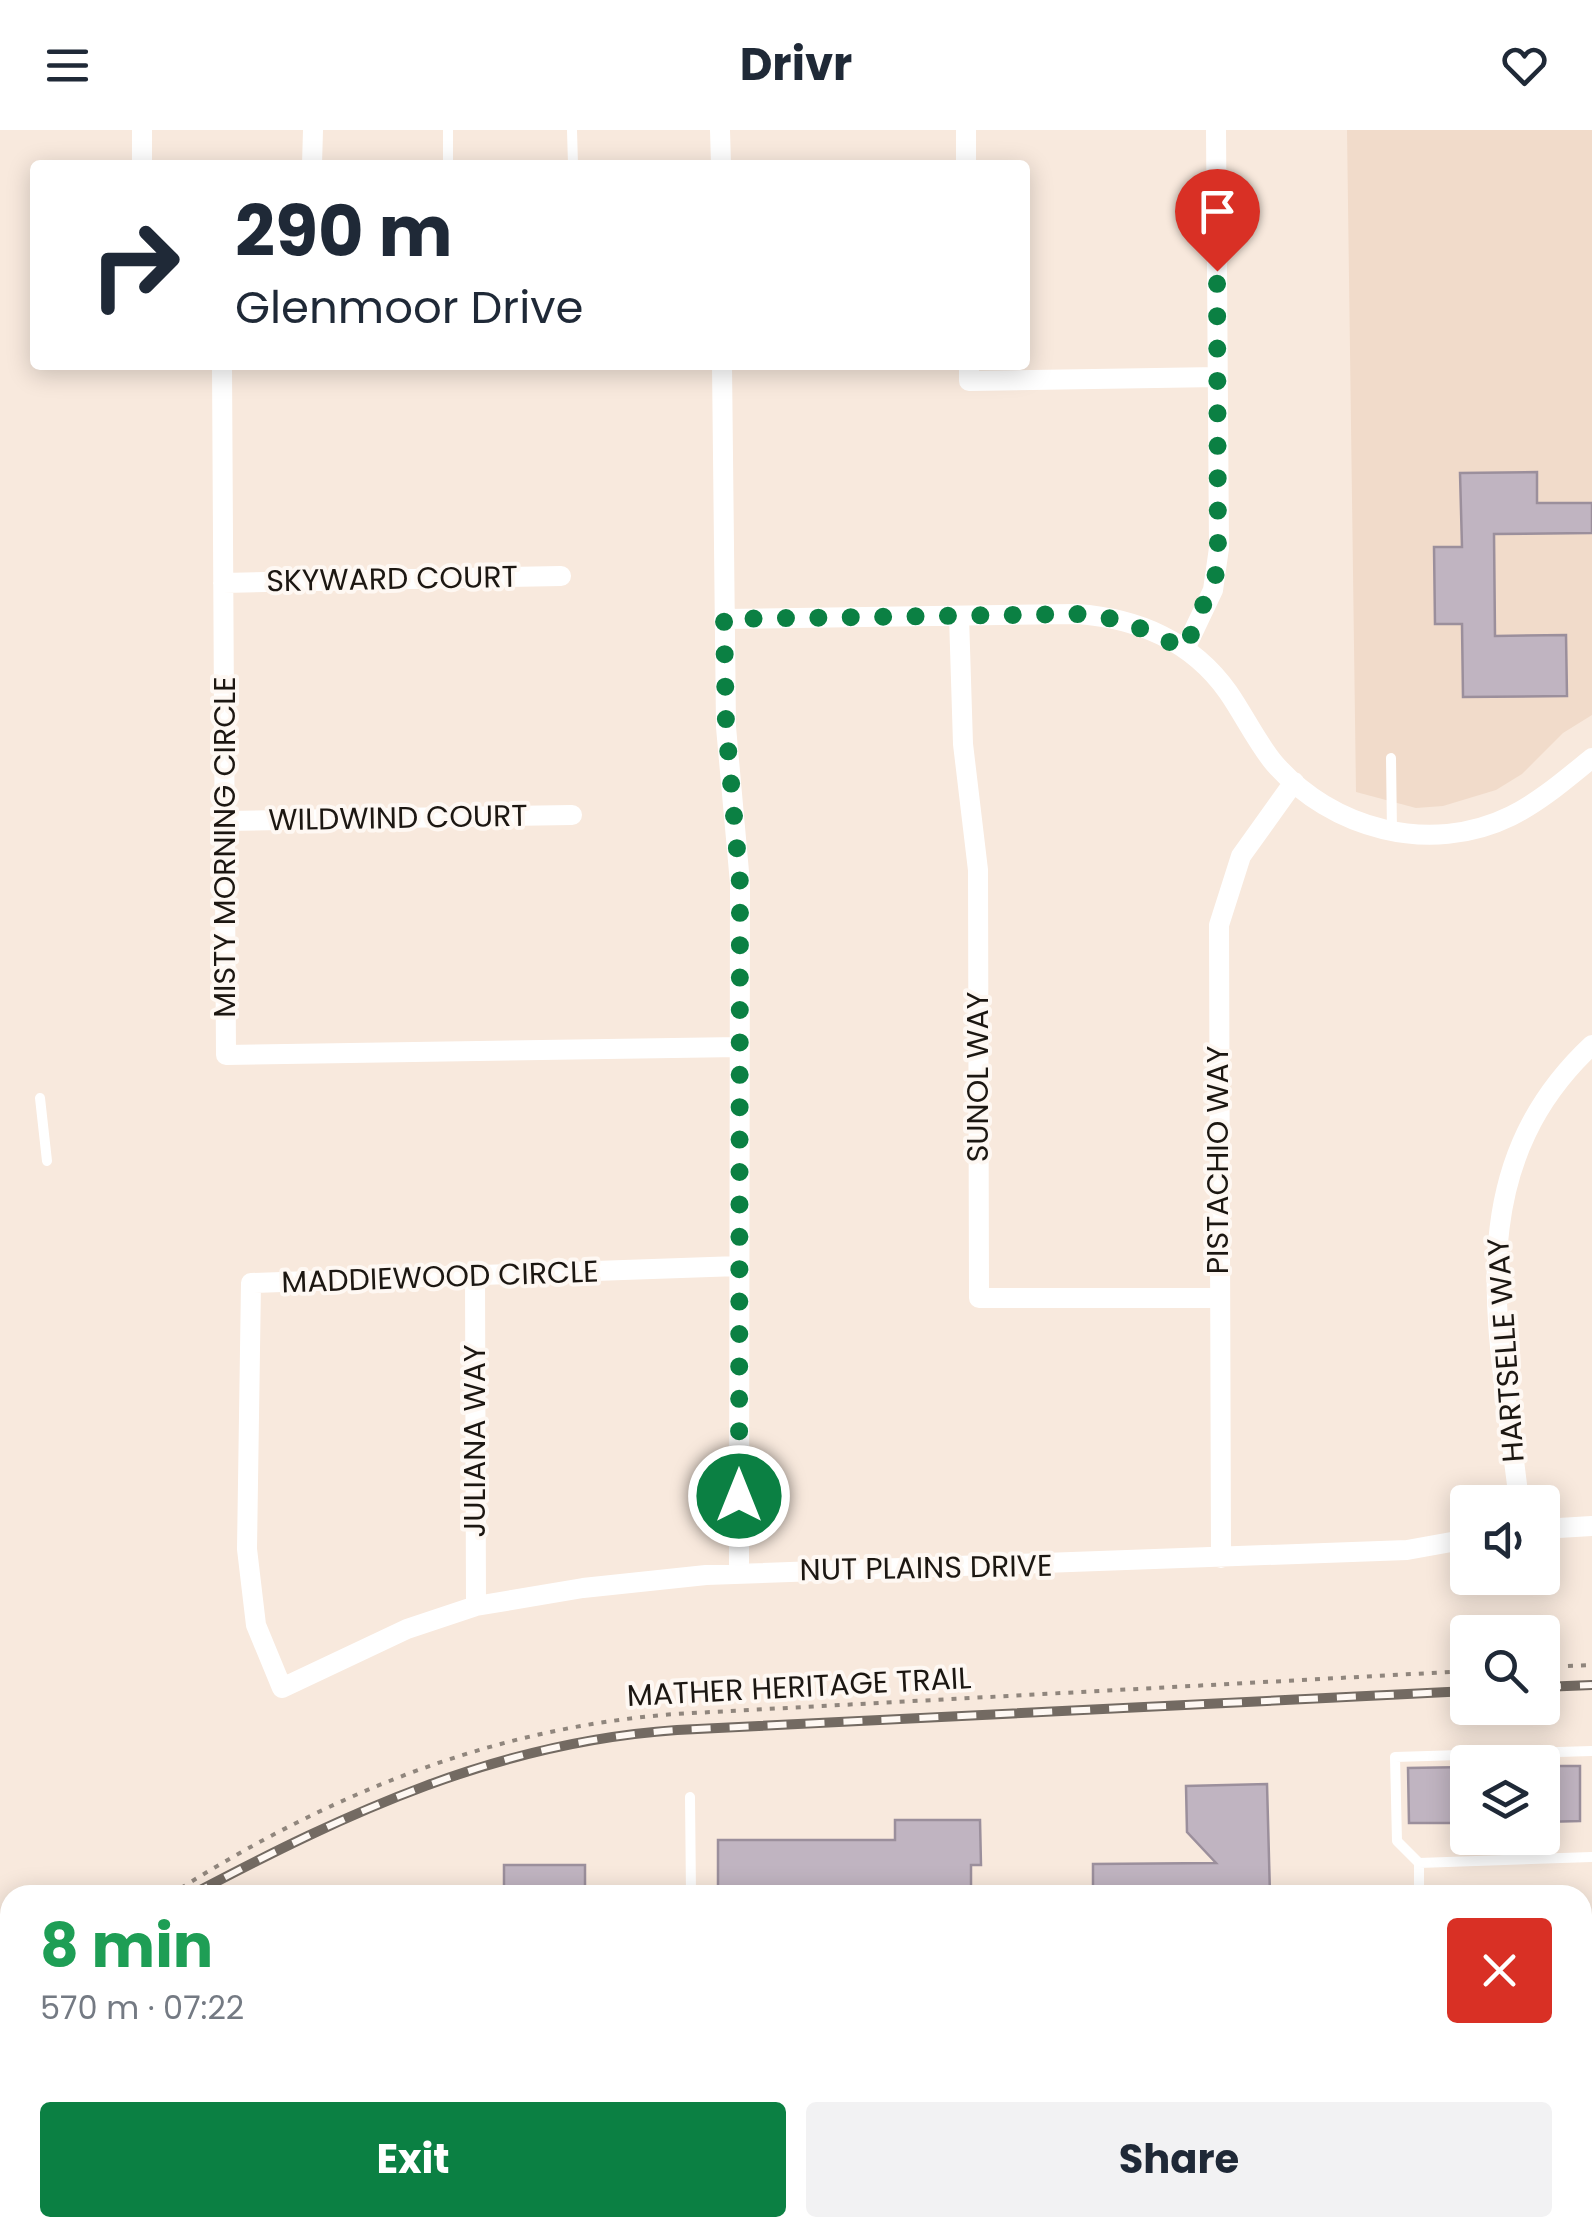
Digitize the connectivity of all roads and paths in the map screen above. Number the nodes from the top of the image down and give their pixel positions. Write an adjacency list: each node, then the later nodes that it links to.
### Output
1 (142, 130): 8 (street)
2 (312, 130): 9 (street)
3 (448, 130): 10 (lane)
4 (572, 130): 11 (lane)
5 (720, 130): 12 (street)
6 (966, 130): 13 (street)
7 (1216, 130): 17 (street)
8 (142, 160)
9 (312, 160)
10 (448, 160)
11 (572, 160)
12 (720, 160)
13 (966, 160)
14 (222, 370): 19 (street, MISTY MORNING CIRCLE)
15 (722, 370): 21 (street)
16 (969, 370): 17 (street)
17 (1218, 376): 22 (street)
18 (561, 576): 19 (street, SKYWARD COURT)
19 (224, 582): 27 (street, MISTY MORNING CIRCLE)
20 (959, 616): 21 (street); 22 (street); 35 (street, SUNOL WAY)
21 (724, 619): 30 (street)
22 (1185, 649): 25 (street)
23 (1392, 758): 28 (lane)
24 (1592, 758): 28 (street)
25 (1294, 782): 28 (street); 35 (street, PISTACHIO WAY)
26 (572, 816): 27 (street, WILDWIND COURT)
27 (224, 822): 30 (street, MISTY MORNING CIRCLE)
28 (1392, 832)
29 (1592, 1045): 36 (street, HARTSELLE WAY)
30 (740, 1047): 33 (street)
31 (40, 1098): 32 (lane)
32 (48, 1161)
33 (739, 1266): 34 (street, MADDIEWOOD CIRCLE); 41 (street)
34 (474, 1275): 42 (street, JULIANA WAY); 46 (street, MADDIEWOOD CIRCLE)
35 (1219, 1298): 40 (street, PISTACHIO WAY)
36 (1517, 1485)
37 (1592, 1526): 38 (street)
38 (1560, 1528)
39 (1450, 1542): 40 (street, NUT PLAINS DRIVE)
40 (1221, 1558): 41 (street, NUT PLAINS DRIVE)
41 (738, 1573): 42 (street, NUT PLAINS DRIVE)
42 (476, 1606): 46 (street, NUT PLAINS DRIVE)
43 (1592, 1665): 44 (path)
44 (1560, 1666)
45 (1450, 1671): 51 (path, MATHER HERITAGE TRAIL)
46 (282, 1688)
47 (1592, 1751): 50 (lane)
48 (690, 1797): 52 (lane)
49 (1592, 1857): 50 (lane)
50 (1420, 1863): 53 (lane)
51 (187, 1885)
52 (692, 1885)
53 (1419, 1885)

